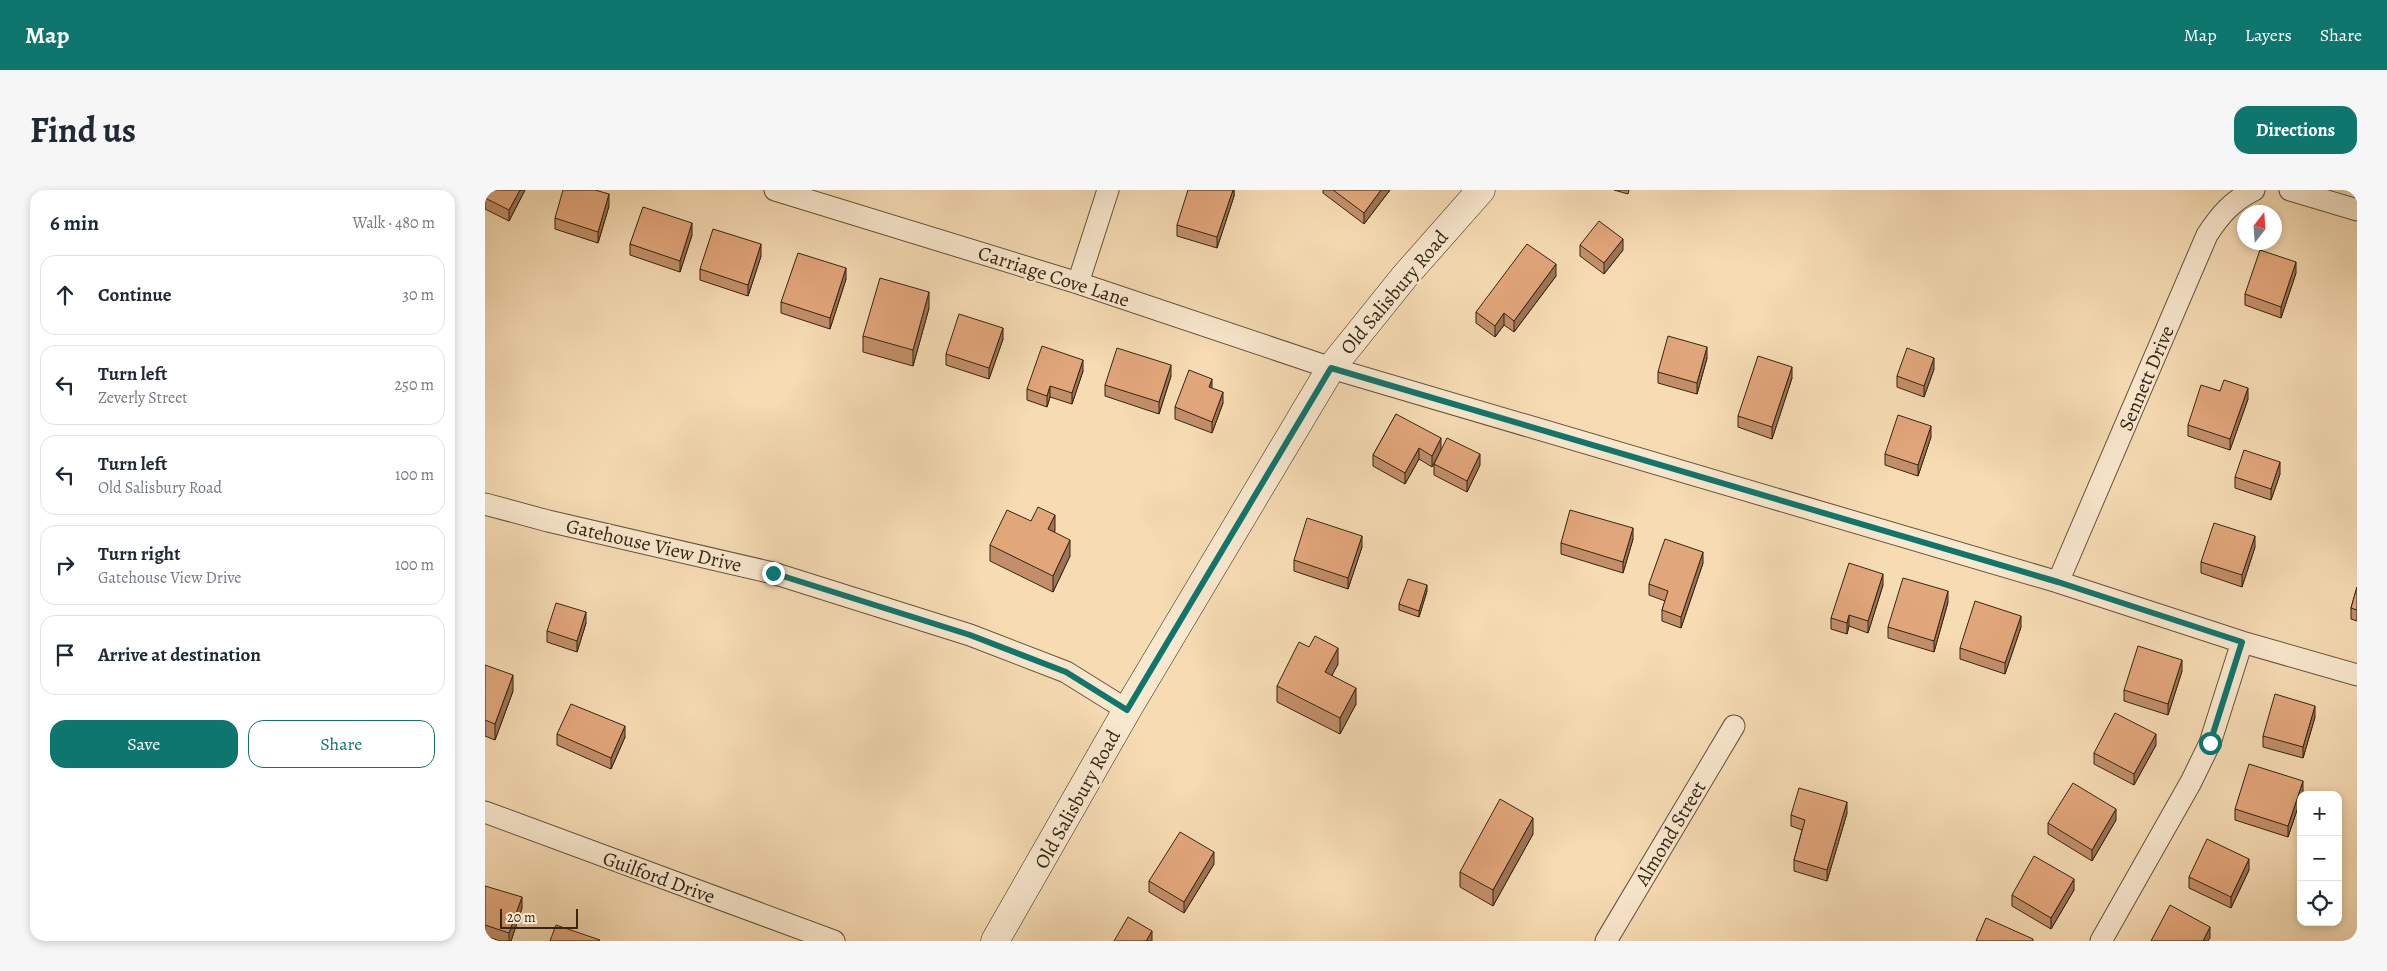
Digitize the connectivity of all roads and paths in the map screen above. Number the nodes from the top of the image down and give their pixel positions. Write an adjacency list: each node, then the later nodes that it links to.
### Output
1 (775, 190): 7 (street, Carriage Cove Lane)
2 (1108, 190): 7 (street)
3 (1481, 190): 8 (main road, Old Salisbury Road)
4 (2254, 190): 10 (street, Sennett Drive)
5 (2290, 190): 6 (street)
6 (2357, 210)
7 (1078, 283): 8 (street, Carriage Cove Lane)
8 (1331, 368): 10 (street, Carriage Cove Lane); 13 (main road, Old Salisbury Road)
9 (485, 504): 13 (street, Gatehouse View Drive)
10 (2058, 582): 11 (street, Carriage Cove Lane)
11 (2242, 642): 12 (street, Carriage Cove Lane); 19 (street)
12 (2357, 675)
13 (1127, 710): 17 (main road, Old Salisbury Road)
14 (1733, 726): 18 (street, Almond Street)
15 (485, 812): 16 (street, Guilford Drive)
16 (834, 941)
17 (995, 941)
18 (1607, 941)
19 (2101, 941)

